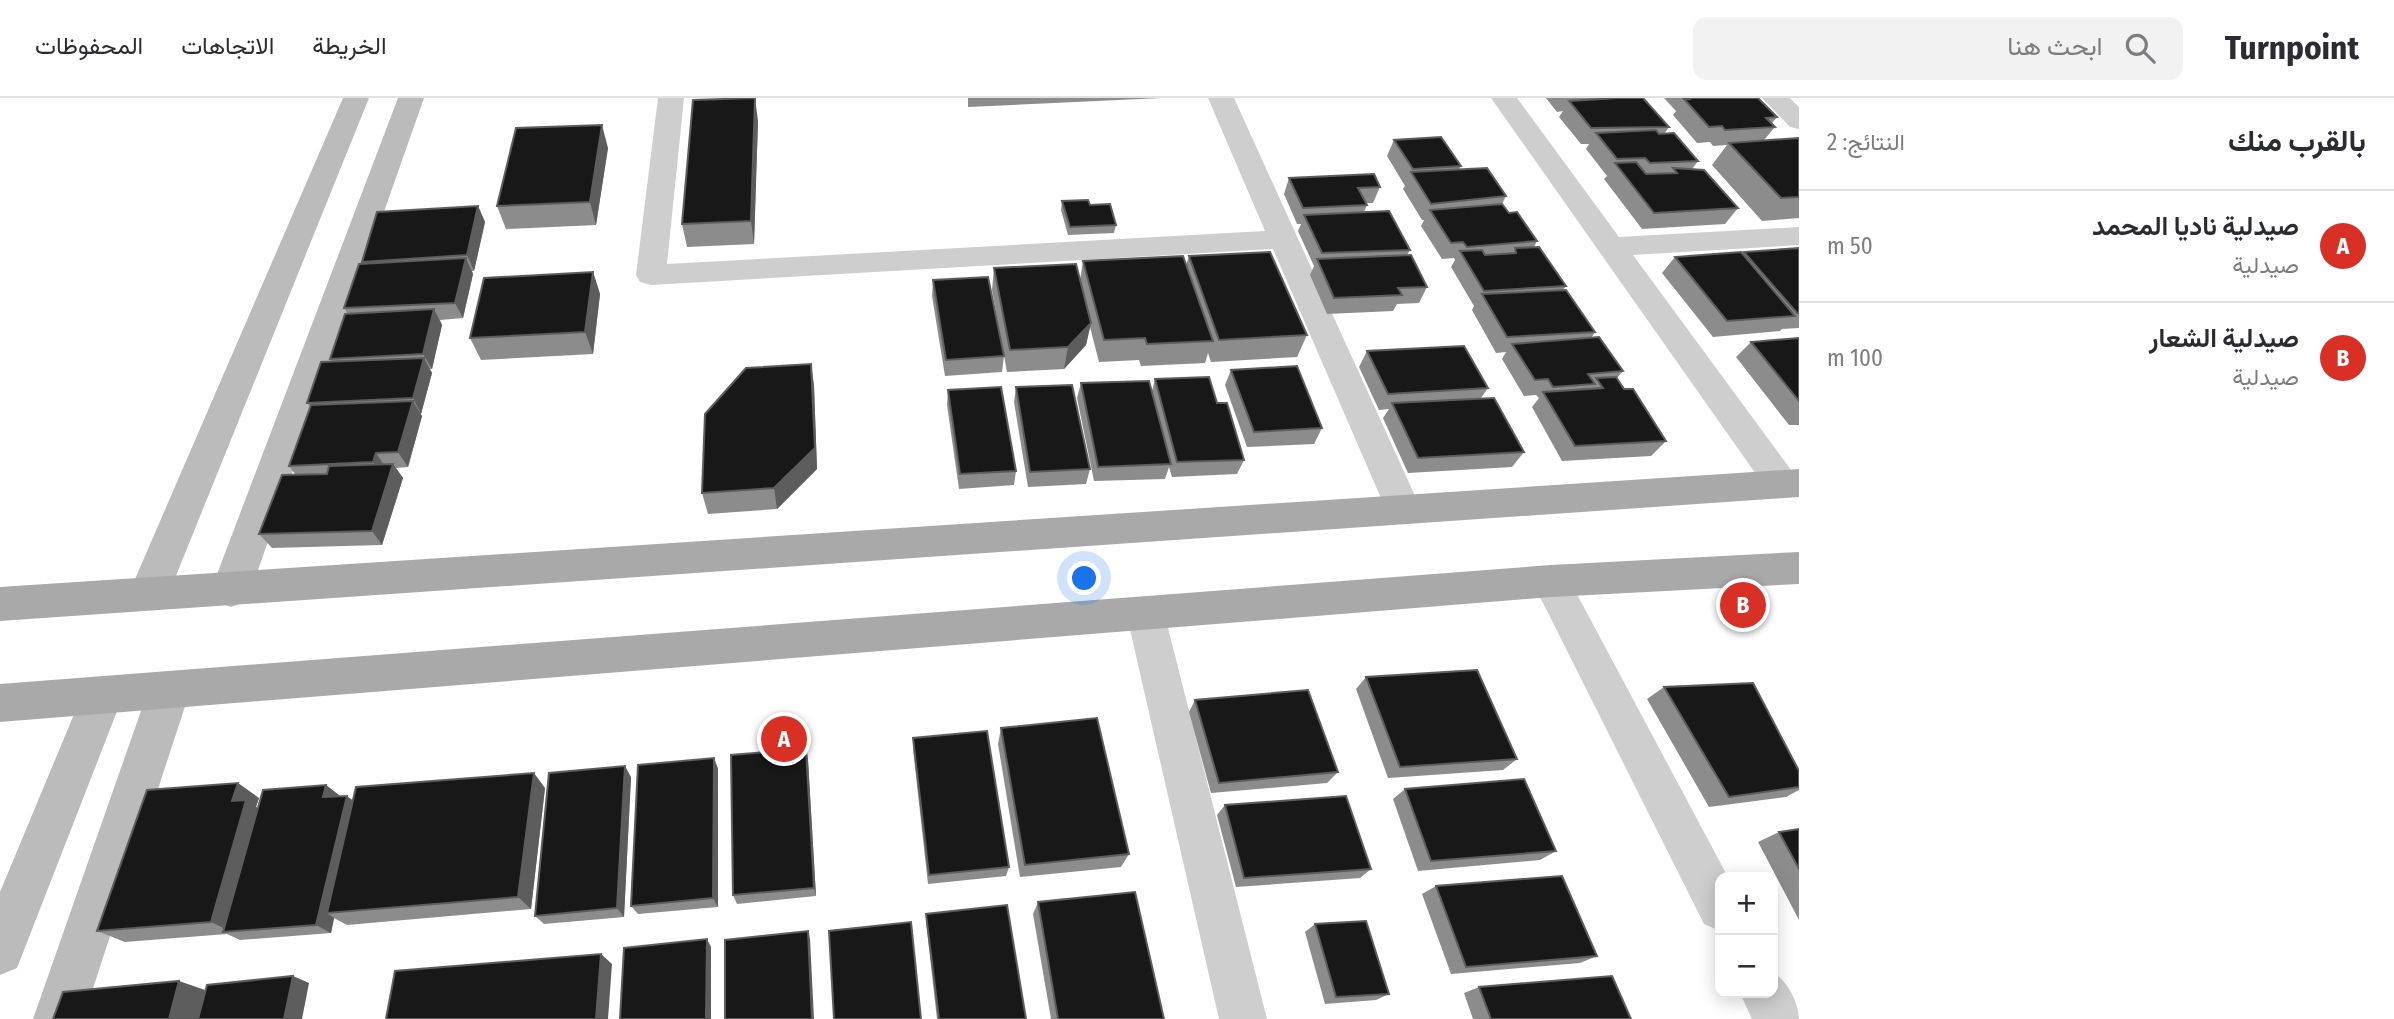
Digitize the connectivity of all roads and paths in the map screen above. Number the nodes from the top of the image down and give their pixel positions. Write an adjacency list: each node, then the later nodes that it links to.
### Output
1 (356, 98): 16 (main road)
2 (411, 98): 15 (main road)
3 (670, 98): 9 (street)
4 (1221, 98): 9 (street)
5 (1504, 98): 10 (street)
6 (1775, 98): 7 (street)
7 (1799, 121)
8 (1799, 236): 10 (street)
9 (1284, 239): 12 (street)
10 (1610, 247): 11 (street)
11 (1791, 484): 12 (main road)
12 (1403, 509): 15 (main road)
13 (1799, 568): 14 (main road)
14 (1551, 581): 18 (main road); 22 (street)
15 (231, 590): 16 (main road)
16 (149, 593): 17 (main road)
17 (0, 604)
18 (1145, 612): 19 (main road); 26 (street)
19 (170, 691): 20 (main road); 25 (main road)
20 (102, 696): 21 (main road); 23 (main road)
21 (0, 703)
22 (1715, 898)
23 (0, 951)
24 (1767, 998): 27 (street)
25 (58, 1019)
26 (1243, 1019)
27 (1778, 1019)

